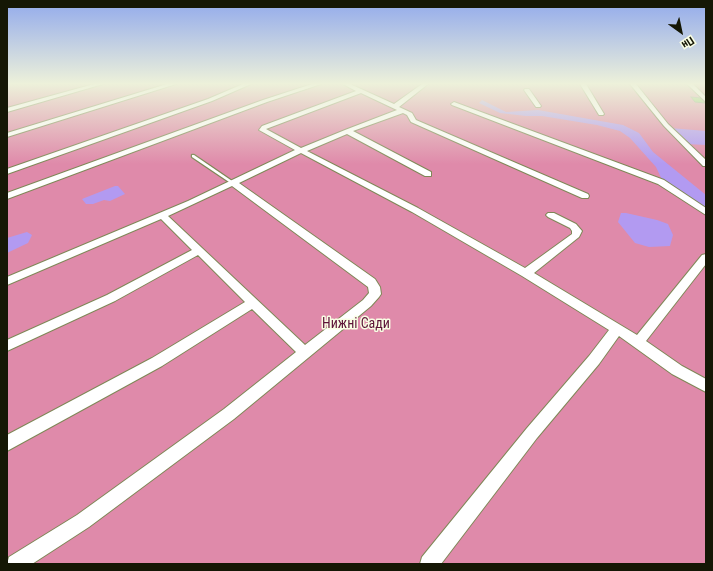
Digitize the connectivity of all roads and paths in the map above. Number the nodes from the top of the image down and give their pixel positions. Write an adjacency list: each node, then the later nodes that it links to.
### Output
1 (86, 111): 11 (street)
2 (180, 111): 15 (street)
3 (240, 111): 18 (street)
4 (309, 111): 12 (street)
5 (402, 111): 10 (street); 19 (street)
6 (472, 111): 20 (street)
7 (599, 111): 9 (street)
8 (654, 111): 14 (street)
9 (601, 114)
10 (347, 131): 12 (street); 16 (street)
11 (7, 135)
12 (302, 150): 17 (street); 25 (street)
13 (193, 156): 17 (lane)
14 (706, 164)
15 (7, 172)
16 (428, 174)
17 (233, 183): 21 (street); 31 (street)
18 (7, 196)
19 (585, 196)
20 (706, 212)
21 (162, 215): 23 (street); 26 (street)
22 (551, 215): 25 (street)
23 (198, 250): 27 (street); 30 (street)
24 (705, 260): 29 (street)
25 (526, 273): 28 (street)
26 (7, 281)
27 (252, 303): 31 (street); 33 (street)
28 (617, 329): 29 (street); 35 (street)
29 (638, 342): 32 (street)
30 (7, 346)
31 (305, 353): 34 (street)
32 (706, 386)
33 (7, 443)
34 (16, 564)
35 (429, 564)

